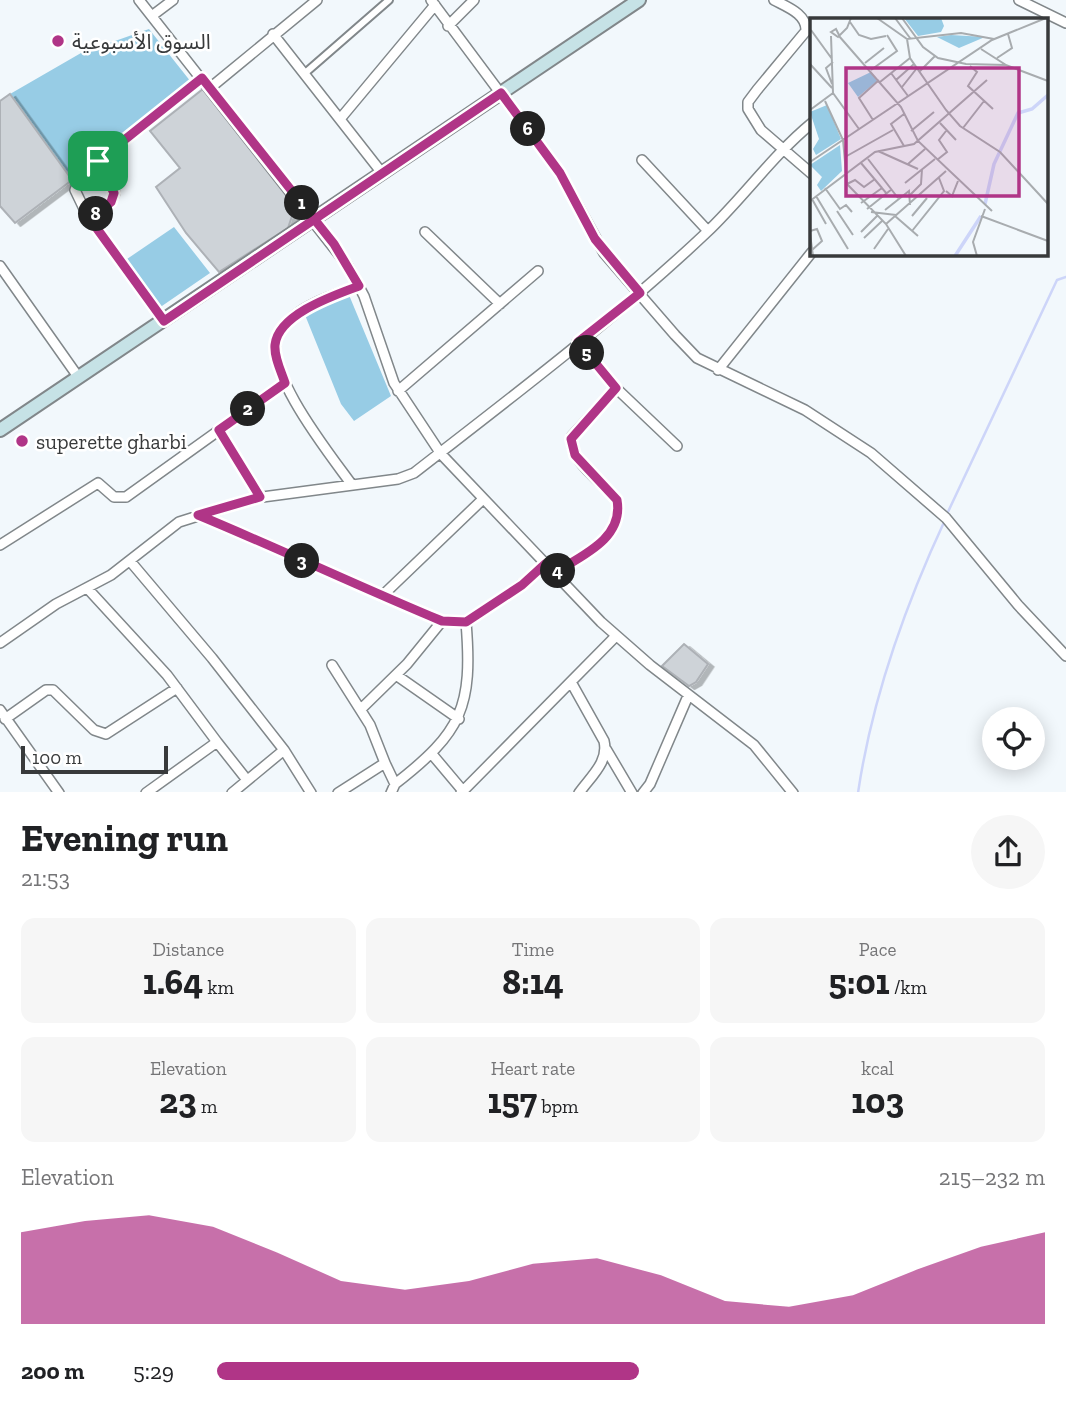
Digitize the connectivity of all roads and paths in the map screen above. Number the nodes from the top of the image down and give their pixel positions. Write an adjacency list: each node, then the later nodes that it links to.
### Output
1 (139, 0): 10 (street)
2 (173, 0): 10 (street)
3 (317, 0): 13 (street)
4 (389, 0): 14 (street)
5 (474, 0): 12 (street)
6 (639, 0): 17 (main road)
7 (774, 0): 20 (street)
8 (1019, 0): 11 (street)
9 (433, 3): 12 (street); 18 (street)
10 (153, 15): 15 (street)
11 (1066, 23)
12 (448, 26): 17 (street)
13 (273, 34): 14 (street); 16 (street)
14 (304, 74): 18 (street)
15 (202, 78): 16 (street); 22 (street)
16 (210, 88): 25 (street)
17 (501, 93): 24 (main road); 33 (street)
18 (340, 119): 24 (street)
19 (810, 124): 20 (street)
20 (782, 148): 23 (street); 27 (street)
21 (642, 160): 27 (street)
22 (98, 161): 26 (street); 26 (street)
23 (810, 172)
24 (382, 173): 25 (main road)
25 (313, 218): 32 (street); 35 (main road)
26 (90, 219): 35 (street)
27 (708, 231): 33 (street)
28 (425, 232): 34 (street)
29 (810, 255): 37 (street)
30 (0, 266): 38 (street)
31 (538, 271): 34 (street)
32 (359, 286): 39 (street); 41 (street)
33 (640, 293): 36 (street); 37 (street)
34 (500, 304): 41 (street)
35 (164, 321): 38 (main road)
36 (578, 342): 40 (street); 45 (street)
37 (718, 370): 60 (street)
38 (79, 379): 42 (main road)
39 (285, 383): 43 (street); 46 (street)
40 (616, 388): 44 (street); 53 (street)
41 (398, 391): 45 (street)
42 (0, 430)
43 (219, 430): 47 (street); 50 (street)
44 (677, 446)
45 (441, 454): 46 (street); 48 (street)
46 (352, 485): 47 (street)
47 (260, 497): 49 (street)
48 (482, 500): 52 (street); 55 (street)
49 (198, 515): 51 (street); 55 (street)
50 (0, 545)
51 (130, 561): 54 (street); 72 (street)
52 (545, 564): 53 (street); 57 (street)
53 (554, 573): 58 (street)
54 (88, 589): 59 (street); 64 (street)
55 (382, 596): 56 (street)
56 (442, 621): 57 (street); 62 (street)
57 (466, 622): 69 (street)
58 (616, 636): 63 (street); 65 (street)
59 (0, 643)
60 (1066, 656)
61 (332, 665): 66 (street)
62 (396, 675): 66 (street); 69 (street)
63 (570, 682): 71 (street); 82 (street)
64 (177, 688): 68 (street); 70 (street)
65 (688, 696): 85 (street); 86 (street)
66 (361, 709): 74 (street)
67 (0, 710): 68 (street)
68 (5, 719): 77 (street)
69 (459, 719): 73 (street)
70 (217, 742): 75 (street); 78 (street)
71 (605, 748): 83 (street); 84 (street)
72 (284, 750): 75 (street); 80 (street)
73 (431, 753): 76 (street); 82 (street)
74 (385, 763): 76 (street); 81 (street)
75 (247, 780): 79 (street)
76 (393, 788)
77 (58, 792)
78 (147, 792)
79 (233, 792)
80 (311, 792)
81 (340, 792)
82 (462, 792)
83 (580, 792)
84 (631, 792)
85 (644, 792)
86 (792, 792)

